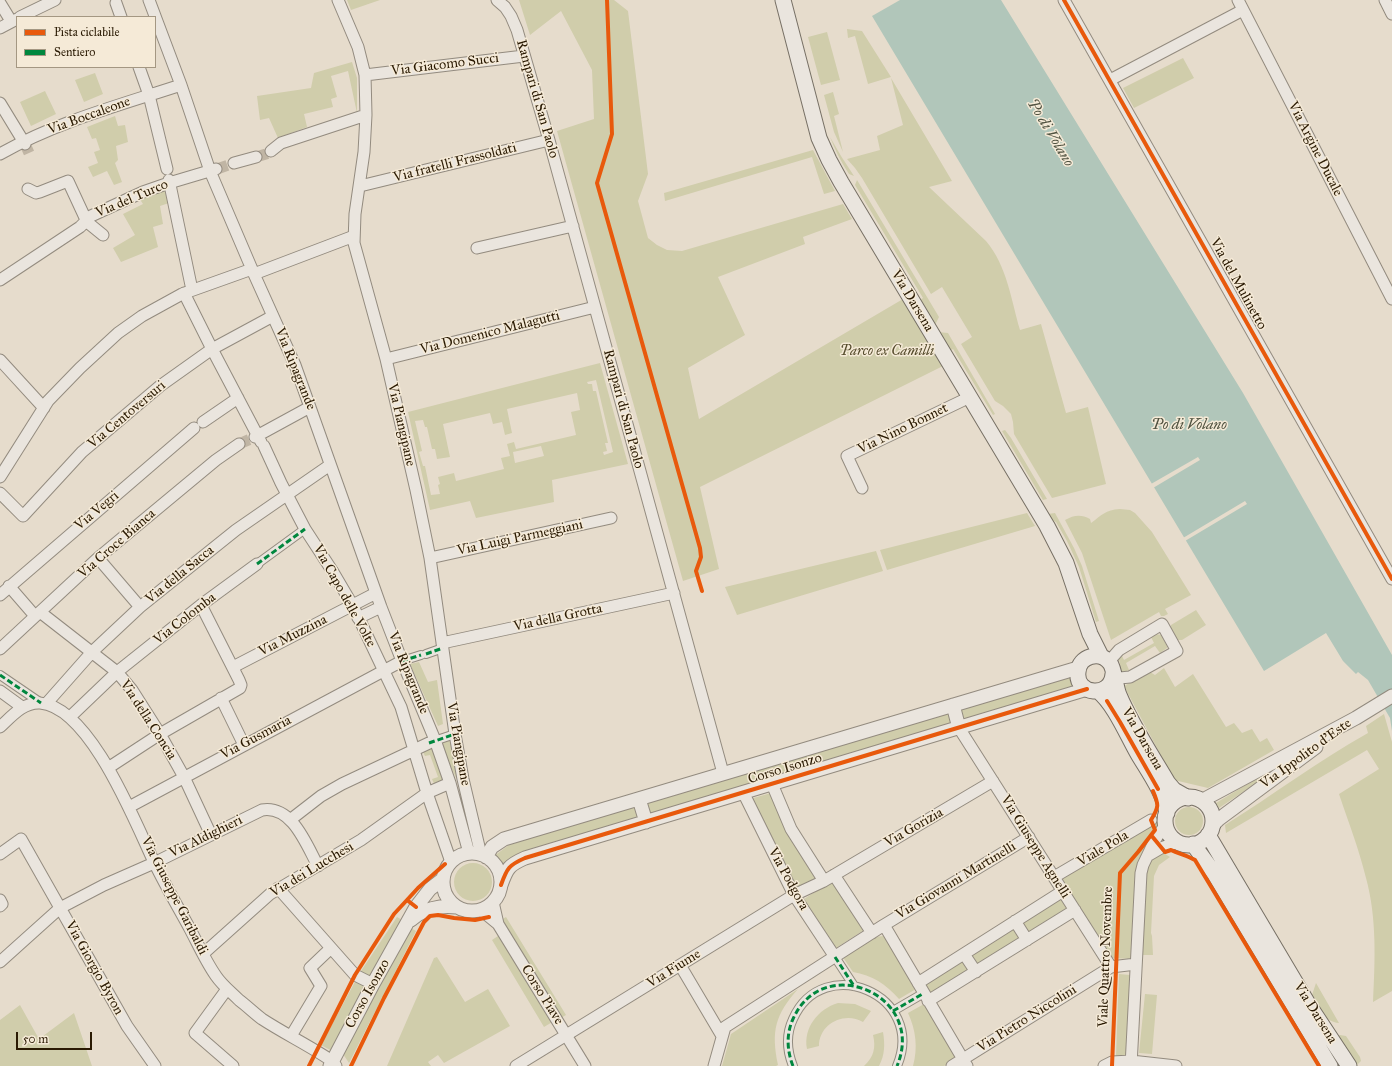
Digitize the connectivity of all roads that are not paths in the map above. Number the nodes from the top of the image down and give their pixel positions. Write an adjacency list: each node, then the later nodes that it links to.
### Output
1 (56, 0): 13 (street)
2 (149, 0): 15 (street, Via Ripagrande)
3 (338, 0): 21 (street, Via Piangipane)
4 (497, 0): 19 (street, Rampari di San Paolo)
5 (783, 0): 52 (main road, Via Darsena)
6 (1064, 0): 22 (street, Via del Mulinetto)
7 (1238, 0): 11 (street, Via Argine Ducale)
8 (1385, 0): 12 (street)
9 (0, 3): 17 (street)
10 (116, 3): 14 (street)
11 (1243, 10): 22 (street); 46 (street, Via Argine Ducale)
12 (1392, 14)
13 (22, 16)
14 (121, 16)
15 (155, 16)
16 (156, 18): 23 (street, Via Ripagrande)
17 (16, 19): 18 (street)
18 (0, 28)
19 (524, 56): 21 (street, Via Giacomo Succi); 27 (street, Rampari di San Paolo)
20 (139, 68): 24 (street)
21 (365, 75): 26 (street, Via Piangipane)
22 (1110, 80): 68 (street, Via del Mulinetto)
23 (181, 84): 24 (street, Via Boccaleone); 34 (street, Via Ripagrande)
24 (149, 95): 28 (street, Via Boccaleone); 33 (street)
25 (0, 103): 28 (street)
26 (366, 115): 29 (street); 36 (street, Via Piangipane)
27 (549, 140): 36 (street, Via fratelli Frassoldati); 39 (street, Rampari di San Paolo)
28 (24, 143): 30 (street, Via Boccaleone)
29 (271, 151)
30 (0, 154)
31 (256, 157): 32 (street)
32 (234, 163)
33 (167, 169)
34 (214, 170): 35 (street, Via del Turco); 43 (street, Via Ripagrande)
35 (169, 181): 38 (street, Via del Turco); 45 (street, Via Capo delle Volte)
36 (360, 186): 41 (street, Via Piangipane)
37 (28, 189): 38 (street)
38 (87, 222): 40 (street); 44 (street, Via del Turco)
39 (573, 226): 42 (street); 47 (street, Rampari di San Paolo)
40 (103, 235)
41 (354, 236): 43 (street); 50 (street, Via Piangipane)
42 (477, 248)
43 (253, 272): 45 (street); 48 (street, Via Ripagrande)
44 (0, 280)
45 (188, 292): 49 (street, Via Capo delle Volte); 55 (street)
46 (1392, 298)
47 (595, 307): 50 (street, Via Domenico Malagutti); 71 (street, Rampari di San Paolo)
48 (273, 316): 49 (street, Via Centoversuri); 54 (street, Via Ripagrande)
49 (212, 349): 53 (street, Via Capo delle Volte); 61 (street, Via Centoversuri)
50 (386, 359): 66 (street, Via Piangipane)
51 (0, 360): 55 (street)
52 (970, 397): 60 (street, Via Nino Bonnet); 78 (main road, Via Darsena)
53 (238, 398): 56 (street, Via Capo delle Volte); 69 (street, Via Vegri)
54 (310, 407): 56 (street); 58 (street, Via Ripagrande)
55 (44, 408): 59 (street)
56 (259, 440): 62 (street, Via Capo delle Volte)
57 (239, 444): 65 (street, Via Croce Bianca)
58 (330, 465): 62 (street, Via della Sacca); 70 (street, Via Ripagrande)
59 (0, 477)
60 (862, 488)
61 (0, 493)
62 (286, 494): 64 (street, Via Capo delle Volte); 74 (street, Via della Sacca)
63 (611, 518): 66 (street, Via Luigi Parmeggiani)
64 (305, 529): 67 (street, Via Colomba); 73 (street, Via Capo delle Volte)
65 (98, 558): 74 (street); 76 (street, Via Croce Bianca)
66 (430, 558): 79 (street, Via Piangipane)
67 (257, 564): 72 (street, Via Colomba)
68 (1392, 580)
69 (4, 588): 76 (street, Via della Concia)
70 (376, 593): 73 (street, Via Muzzina); 75 (street, Via Ripagrande)
71 (674, 593): 79 (street, Via della Grotta); 106 (street, Rampari di San Paolo)
72 (202, 606): 85 (street); 87 (street, Via Colomba)
73 (353, 606): 77 (street, Via Capo delle Volte); 85 (street, Via Muzzina)
74 (140, 607): 81 (street, Via della Sacca)
75 (381, 607): 77 (street); 82 (street, Via Ripagrande)
76 (38, 614): 80 (street, Via Croce Bianca); 81 (street, Via della Concia)
77 (358, 618): 86 (street, Via Capo delle Volte)
78 (1090, 634): 83 (main road, Via Darsena); 84 (main road, Via Darsena)
79 (443, 646): 82 (street); 101 (street, Via Piangipane)
80 (0, 649)
81 (92, 652): 87 (street, Via della Concia); 93 (street, Via della Sacca)
82 (402, 661): 86 (street, Via Gusmaria); 102 (street, Via Ripagrande)
83 (1081, 664): 84 (main road); 89 (main road, Via Darsena); 94 (street, Corso Isonzo)
84 (1108, 665): 84 (street); 89 (main road); 113 (main road, Via Darsena)
85 (233, 667): 92 (street)
86 (384, 671): 103 (street, Via Gusmaria); 104 (street, Via Capo delle Volte)
87 (117, 672): 96 (street, Via Colomba); 100 (street, Via della Concia)
88 (0, 675): 93 (street, Via Giuseppe Garibaldi)
89 (1092, 690): 99 (street, Corso Isonzo); 116 (main road, Via Darsena)
90 (0, 691): 95 (street)
91 (1392, 696): 97 (street)
92 (221, 698): 100 (street); 103 (street)
93 (43, 704): 95 (street); 96 (street, Via Giuseppe Garibaldi)
94 (953, 705): 99 (street); 106 (street, Corso Isonzo)
95 (22, 707): 98 (street)
96 (70, 718): 105 (street, Via Giuseppe Garibaldi)
97 (1356, 718): 113 (street, Via Ippolito d'Este); 119 (street, Via Ippolito d'Este)
98 (0, 727)
99 (959, 728): 108 (street, Via Giuseppe Agnelli); 110 (street, Corso Isonzo)
100 (160, 734): 105 (street); 107 (street, Via della Concia)
101 (455, 734): 102 (street); 125 (street, Via Piangipane)
102 (432, 741): 104 (street); 109 (street, Via Ripagrande)
103 (244, 745): 107 (street, Via Gusmaria)
104 (415, 750): 111 (street, Via Capo delle Volte); 117 (street)
105 (108, 768): 115 (street, Via Giuseppe Garibaldi)
106 (726, 773): 114 (street, Corso Isonzo)
107 (184, 777): 115 (street, Via Gusmaria); 120 (street, Via della Concia)
108 (993, 781): 121 (street, Via Giuseppe Agnelli); 130 (street, Via Gorizia)
109 (450, 782): 111 (street, Via dei Lucchesi); 125 (street)
110 (772, 784): 112 (street, Corso Isonzo); 133 (street, Via Podgora)
111 (427, 793): 127 (street, Via Capo delle Volte); 129 (street, Via dei Lucchesi)
112 (744, 795): 118 (street, Corso Isonzo); 137 (street, Via Podgora)
113 (1194, 799): 116 (main road); 119 (main road, Via Darsena)
114 (640, 800): 118 (street); 125 (street, Corso Isonzo)
115 (129, 807): 128 (street, Via Giuseppe Garibaldi)
116 (1161, 819): 122 (main road, Via Darsena); 126 (street, Viale Quattro Novembre); 131 (street, Viale Pola)
117 (290, 820): 120 (street, Via Aldighieri); 129 (street, Via Aldighieri)
118 (646, 822): 134 (street, Corso Isonzo)
119 (1210, 830): 123 (main road); 183 (main road, Via Darsena)
120 (210, 835): 128 (street, Via Aldighieri)
121 (1029, 837): 131 (street, Via Giuseppe Agnelli); 148 (street, Via Giovanni Martinelli)
122 (1178, 842): 123 (main road); 126 (street)
123 (1193, 844): 182 (main road, Via Darsena)
124 (0, 854): 142 (street, Via Giorgio Byron)
125 (478, 855): 127 (street); 134 (street)
126 (1149, 855): 156 (street, Viale Quattro Novembre)
127 (451, 862): 132 (street)
128 (154, 863): 142 (street, Via Aldighieri); 152 (street, Via Giuseppe Garibaldi)
129 (318, 866): 135 (street, Via dei Lucchesi)
130 (834, 875): 133 (street, Via Fiume); 149 (street)
131 (1054, 877): 136 (street, Via Giuseppe Agnelli)
132 (443, 879): 141 (street); 146 (street, Corso Isonzo)
133 (824, 881): 137 (street, Via Fiume)
134 (501, 884): 139 (street)
135 (278, 888): 151 (street); 152 (street, Via dei Lucchesi)
136 (1063, 892): 144 (street, Via Giuseppe Agnelli); 145 (street)
137 (794, 895): 154 (street, Via Podgora); 157 (street, Via Fiume)
138 (0, 900): 140 (street)
139 (493, 902): 143 (street); 147 (street, Corso Piave)
140 (0, 906)
141 (457, 907): 143 (street); 146 (street, Corso Isonzo)
142 (60, 908): 155 (street, Via Aldighieri); 175 (street, Via Giorgio Byron)
143 (481, 910): 147 (street, Corso Piave)
144 (1075, 910): 150 (street); 158 (street, Via Giuseppe Agnelli)
145 (1016, 922): 150 (street); 153 (street)
146 (408, 923): 161 (street, Corso Isonzo)
147 (498, 924): 166 (street, Corso Piave)
148 (884, 926): 149 (street, Via Giovanni Martinelli); 160 (street)
149 (872, 933): 154 (street, Via Giovanni Martinelli)
150 (1027, 940): 159 (street)
151 (331, 948): 161 (street); 167 (street)
152 (204, 954): 163 (street, Via Giuseppe Garibaldi)
153 (964, 954): 159 (street); 160 (street)
154 (835, 957): 162 (street); 168 (street, Via Giovanni Martinelli)
155 (0, 962)
156 (1136, 964): 158 (street, Via Pietro Niccolini); 170 (street, Viale Quattro Novembre)
157 (680, 965): 166 (street, Via Fiume); 168 (street)
158 (1111, 967): 169 (street, Via Pietro Niccolini)
159 (976, 972): 164 (street)
160 (918, 983): 164 (street)
161 (373, 984): 171 (street, Corso Isonzo)
162 (854, 986): 165 (street); 174 (street)
163 (227, 989): 167 (street, Via Giuseppe Garibaldi); 173 (street)
164 (926, 997): 165 (street); 169 (street)
165 (893, 1011): 172 (street)
166 (566, 1035): 176 (street, Via Fiume); 177 (street, Corso Piave)
167 (291, 1036): 171 (street, Via Giuseppe Garibaldi)
168 (722, 1036): 178 (street)
169 (965, 1063): 179 (street, Via Pietro Niccolini)
170 (1131, 1063): 180 (street); 181 (street)
171 (333, 1064)
172 (900, 1064)
173 (228, 1065)
174 (792, 1065)
175 (154, 1066)
176 (516, 1066)
177 (585, 1066)
178 (714, 1066)
179 (952, 1066)
180 (1104, 1066)
181 (1176, 1066)
182 (1330, 1066)
183 (1349, 1066)

